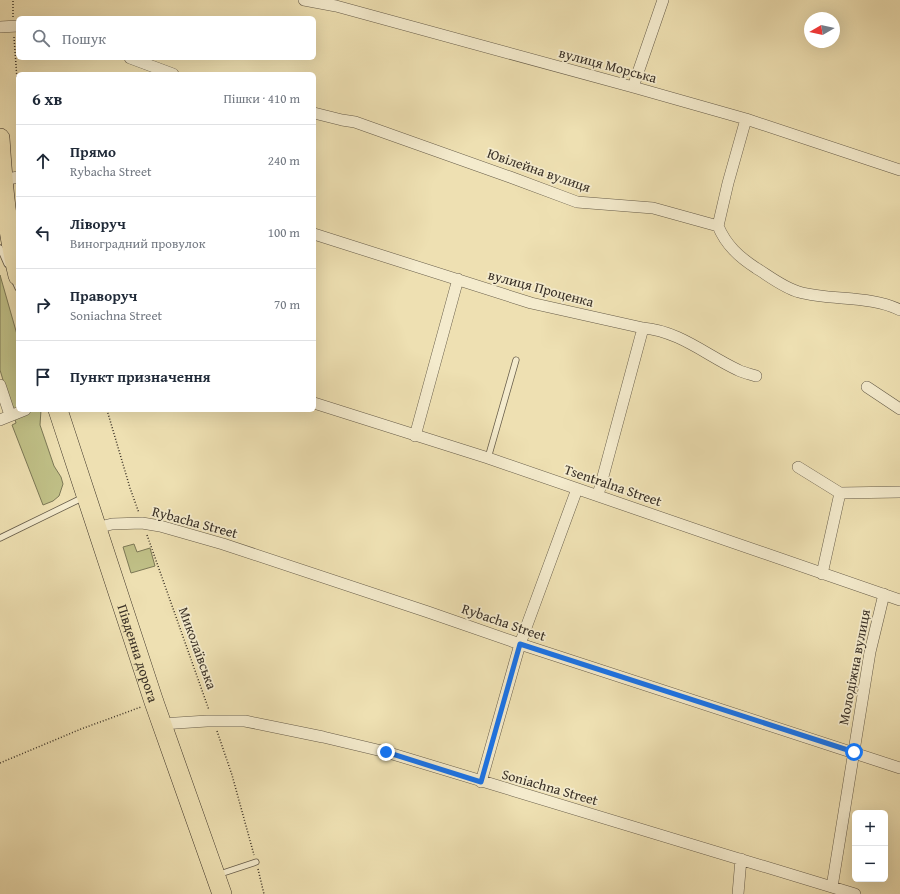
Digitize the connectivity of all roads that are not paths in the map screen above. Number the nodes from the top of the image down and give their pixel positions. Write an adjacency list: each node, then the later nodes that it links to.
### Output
1 (304, 0): 7 (street, вулиця Морська)
2 (663, 0): 7 (street)
3 (0, 26): 4 (street)
4 (15, 26)
5 (135, 60): 6 (street)
6 (168, 72)
7 (634, 87): 9 (street, вулиця Морська)
8 (316, 114): 13 (street, Ювілейна вулиця)
9 (746, 119): 11 (street, вулиця Морська); 13 (street)
10 (0, 138): 12 (highway)
11 (900, 170)
12 (10, 178): 16 (highway)
13 (718, 226): 19 (street)
14 (316, 235): 17 (street, вулиця Проценка)
15 (0, 248): 18 (lane)
16 (16, 266)
17 (458, 279): 20 (street, вулиця Проценка); 30 (street)
18 (16, 284)
19 (900, 310)
20 (643, 328): 22 (street, вулиця Проценка); 36 (street)
21 (516, 360): 31 (lane)
22 (756, 376)
23 (0, 385): 29 (street)
24 (867, 387): 26 (street)
25 (316, 404): 30 (street, Tsentralna Street)
26 (900, 409)
27 (20, 412): 29 (street)
28 (59, 412): 37 (highway, Південна дорога)
29 (5, 418)
30 (415, 436): 31 (street, Tsentralna Street)
31 (488, 458): 33 (street, Tsentralna Street)
32 (798, 467): 35 (street)
33 (577, 488): 36 (street, Tsentralna Street); 43 (street)
34 (900, 492): 35 (street)
35 (840, 493): 40 (street)
36 (598, 495): 40 (street, Tsentralna Street)
37 (86, 496): 38 (highway, Південна дорога); 39 (lane)
38 (96, 528): 43 (street, Rybacha Street); 44 (highway, Південна дорога)
39 (0, 538)
40 (822, 574): 41 (street, Tsentralna Street)
41 (884, 594): 42 (street, Tsentralna Street); 45 (street, Молодіжна вулиця)
42 (900, 600)
43 (520, 644): 45 (street, Rybacha Street); 47 (street)
44 (161, 724): 47 (street, Soniachna Street); 50 (highway, Південна дорога)
45 (854, 752): 46 (street, Rybacha Street); 51 (street, Молодіжна вулиця)
46 (900, 768)
47 (481, 782): 48 (street, Soniachna Street)
48 (741, 859): 51 (street, Soniachna Street); 53 (street)
49 (256, 862): 50 (lane)
50 (215, 876): 52 (highway, Південна дорога)
51 (832, 887): 54 (street, Soniachna Street)
52 (222, 894)
53 (738, 894)
54 (855, 894)

